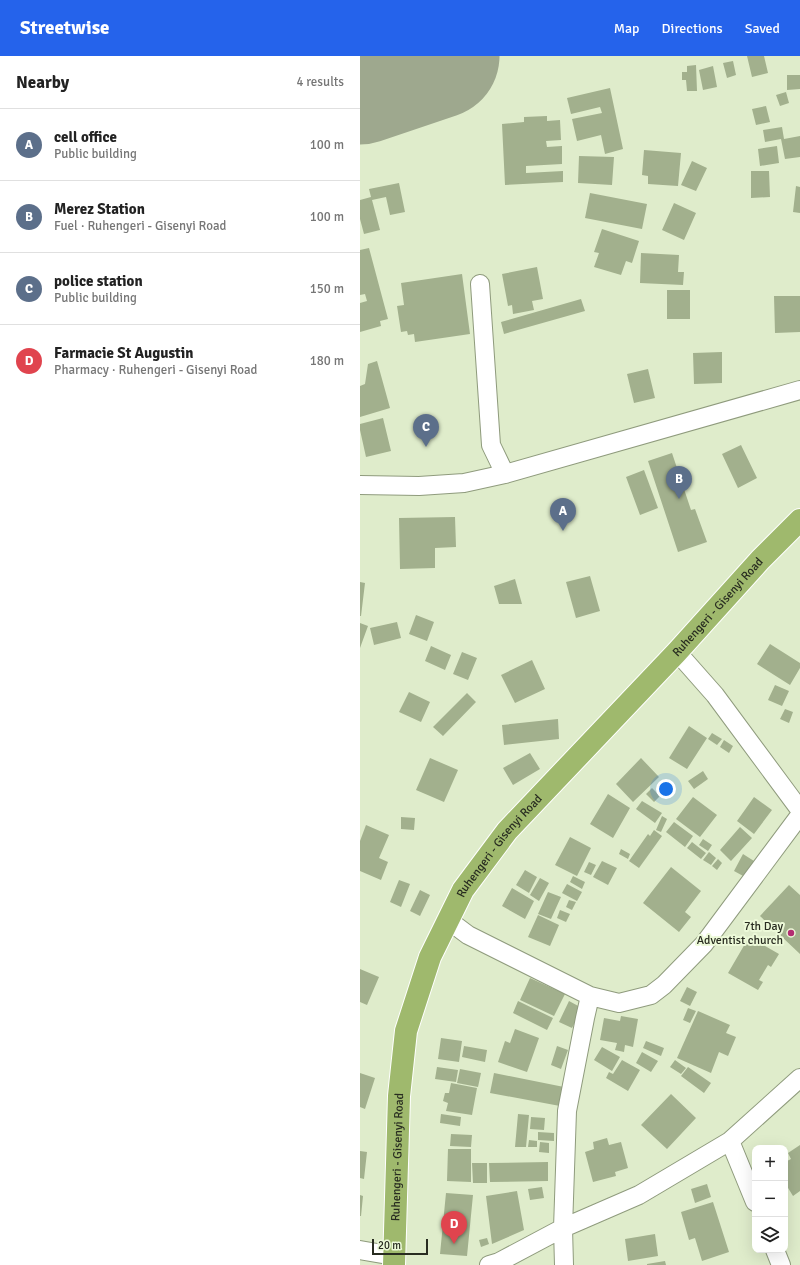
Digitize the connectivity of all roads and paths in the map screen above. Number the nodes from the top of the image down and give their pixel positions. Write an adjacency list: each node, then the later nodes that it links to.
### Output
1 (480, 284): 3 (street)
2 (800, 390): 3 (street)
3 (505, 474): 4 (street)
4 (360, 485)
5 (800, 520): 6 (highway, Ruhengeri - Gisenyi Road)
6 (677, 652): 7 (street); 9 (highway, Ruhengeri - Gisenyi Road)
7 (800, 810)
8 (800, 814): 10 (street)
9 (448, 920): 10 (street); 17 (highway, Ruhengeri - Gisenyi Road)
10 (590, 996): 14 (street)
11 (800, 1078): 12 (street)
12 (730, 1141): 13 (street); 14 (street)
13 (752, 1195)
14 (563, 1228): 18 (street); 19 (street)
15 (360, 1250): 17 (street)
16 (776, 1253): 20 (street)
17 (394, 1260)
18 (489, 1265)
19 (564, 1265)
20 (781, 1265)

